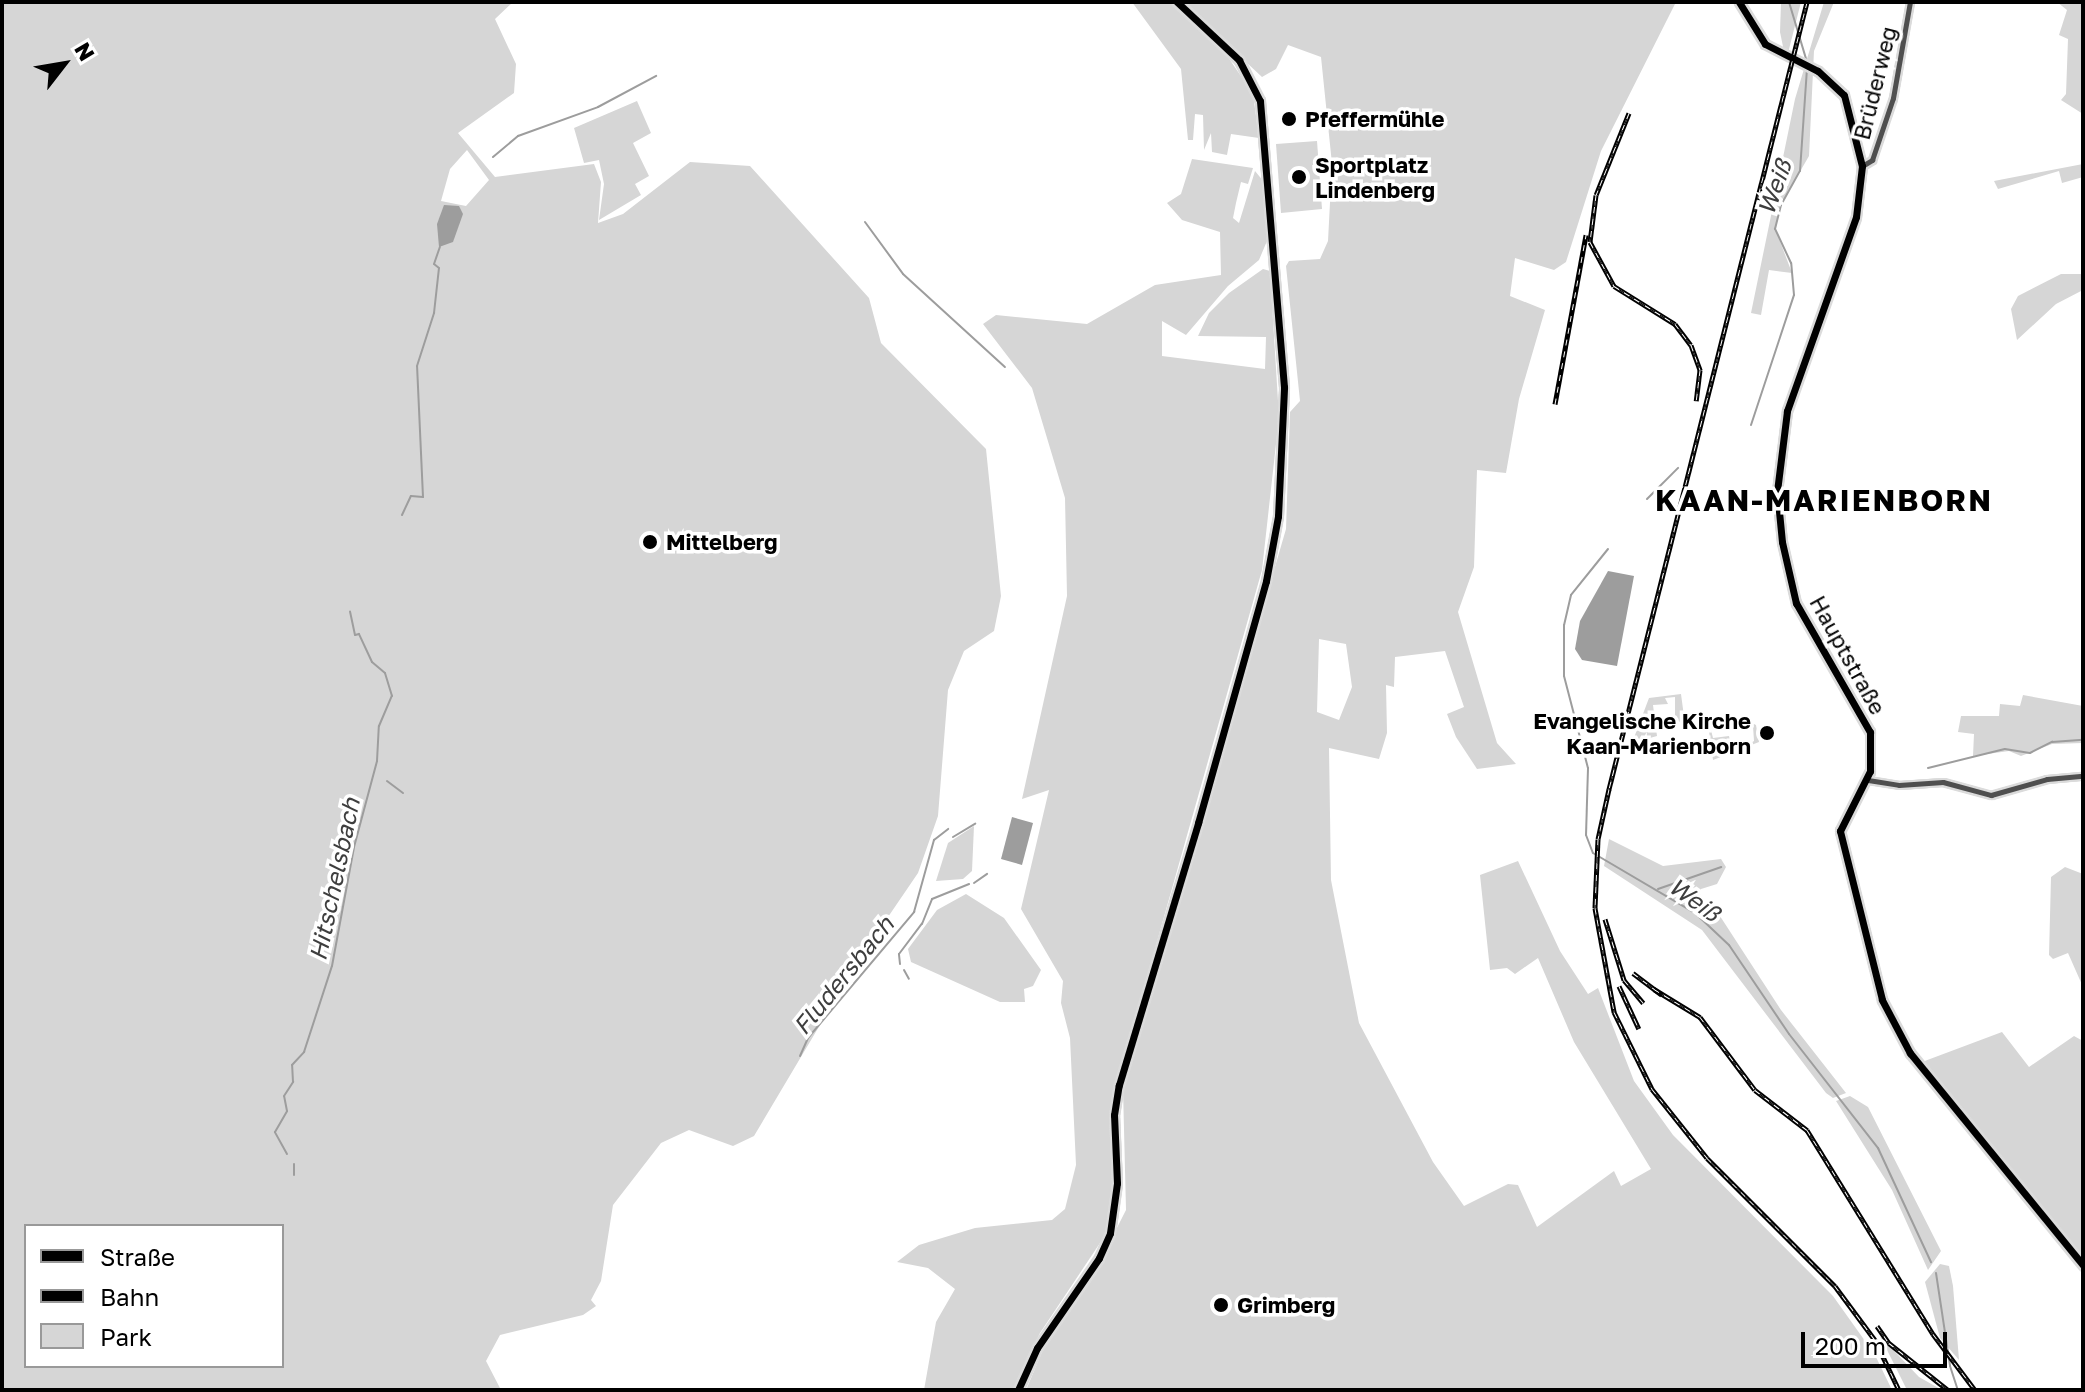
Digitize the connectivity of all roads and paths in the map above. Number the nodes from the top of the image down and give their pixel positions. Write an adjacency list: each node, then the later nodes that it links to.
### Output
1 (1177, 2): 8 (main road)
2 (1739, 2): 4 (main road, Hauptstraße)
3 (1910, 2): 4 (street, Brüderweg)
4 (1862, 166): 6 (main road, Hauptstraße)
5 (2083, 776): 6 (street)
6 (1868, 780): 7 (main road, Hauptstraße)
7 (2083, 1265)
8 (1018, 1390)

